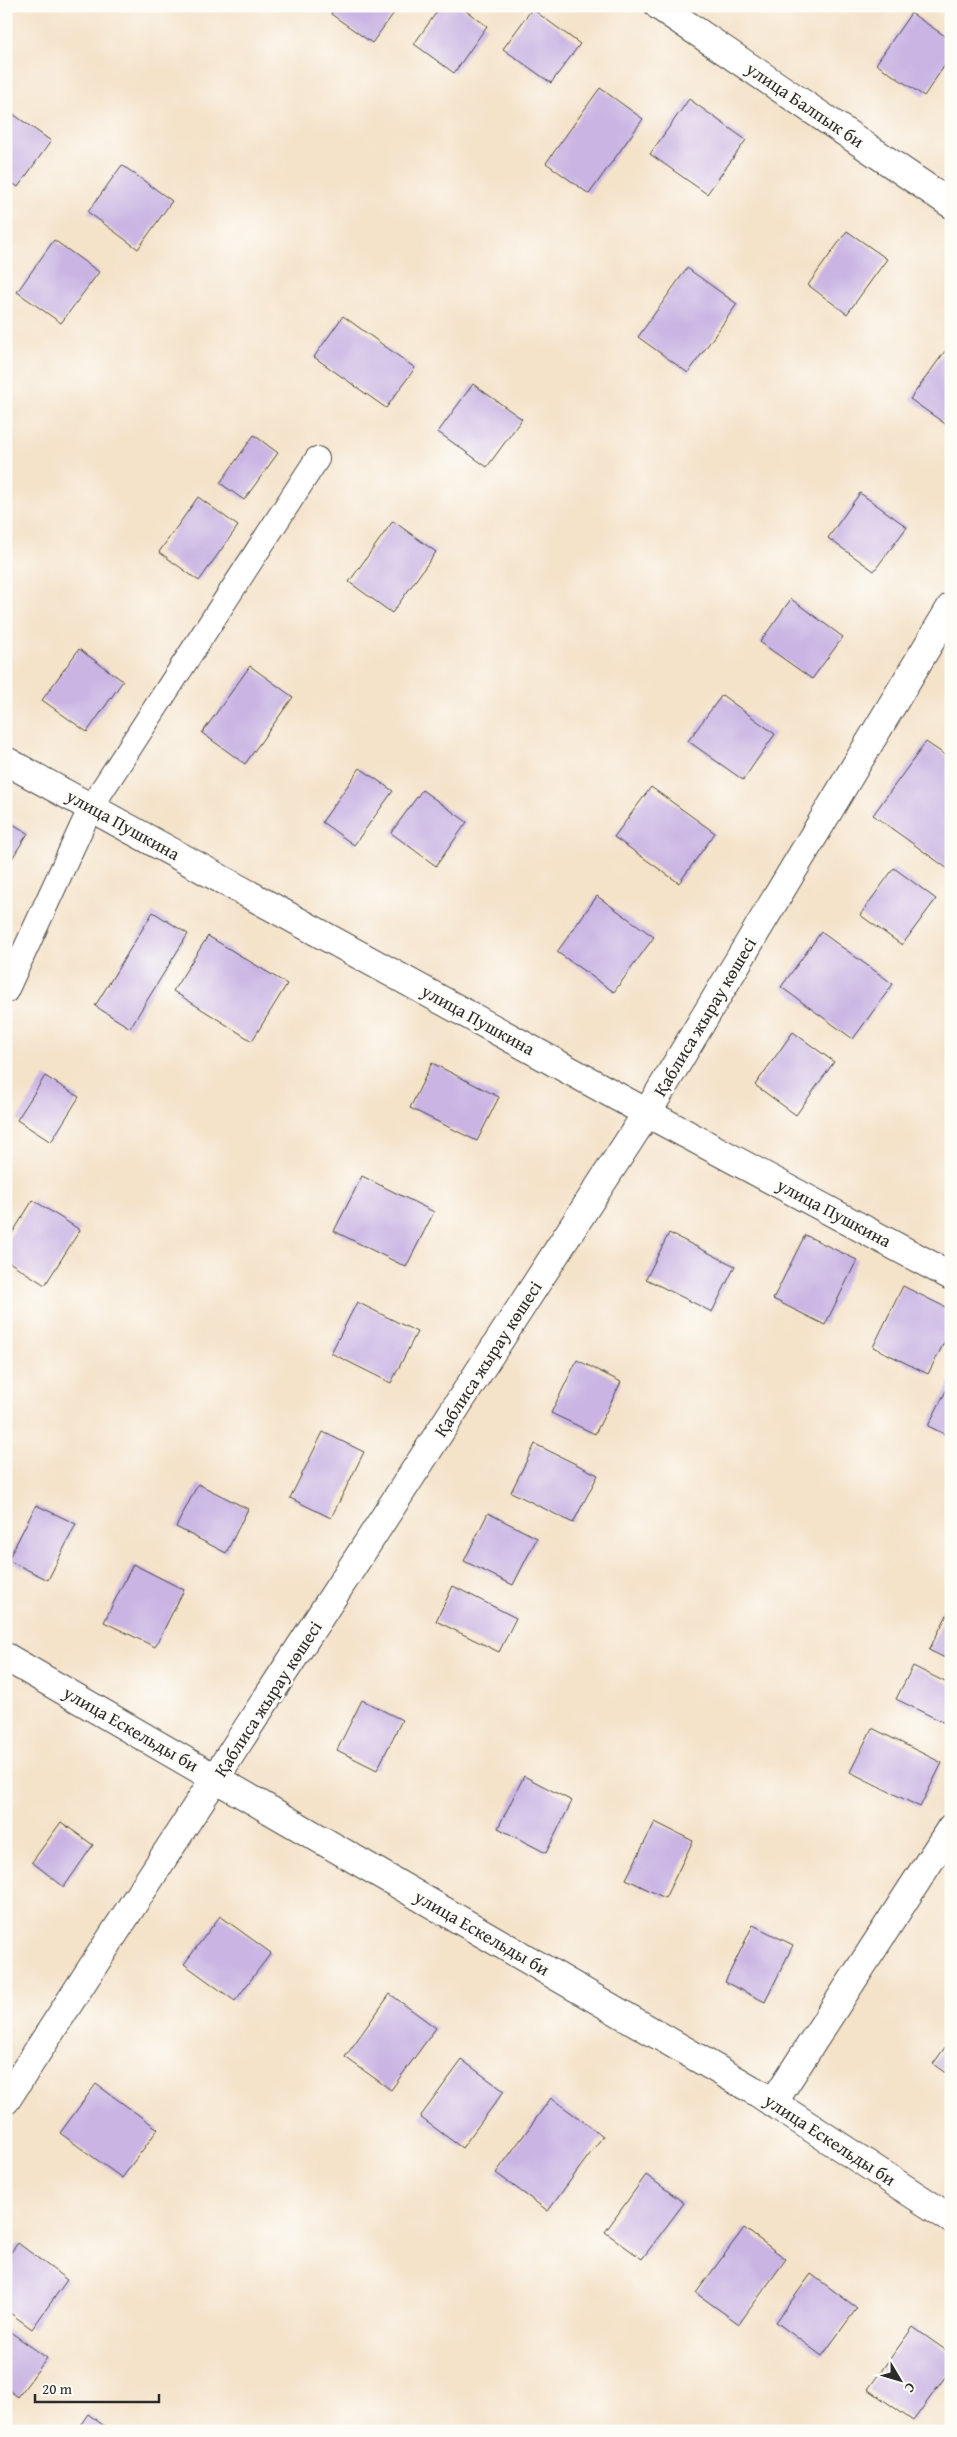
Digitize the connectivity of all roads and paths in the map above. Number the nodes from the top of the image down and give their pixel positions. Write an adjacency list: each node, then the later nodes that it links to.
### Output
1 (659, 6): 2 (street, улица Балпык би)
2 (951, 204)
3 (317, 459): 6 (lane)
4 (951, 607): 8 (street, Қаблиса жырау көшесі)
5 (6, 761): 6 (street, улица Пушкина)
6 (91, 808): 7 (lane); 8 (street, улица Пушкина)
7 (6, 991)
8 (647, 1113): 9 (street, улица Пушкина); 11 (street, Қаблиса жырау көшесі)
9 (951, 1276)
10 (6, 1657): 11 (street, улица Ескельды би)
11 (216, 1778): 13 (street, Қаблиса жырау көшесі); 14 (street, улица Ескельды би)
12 (951, 1828): 14 (street)
13 (6, 2100)
14 (773, 2103): 15 (street, улица Ескельды би)
15 (951, 2219)

